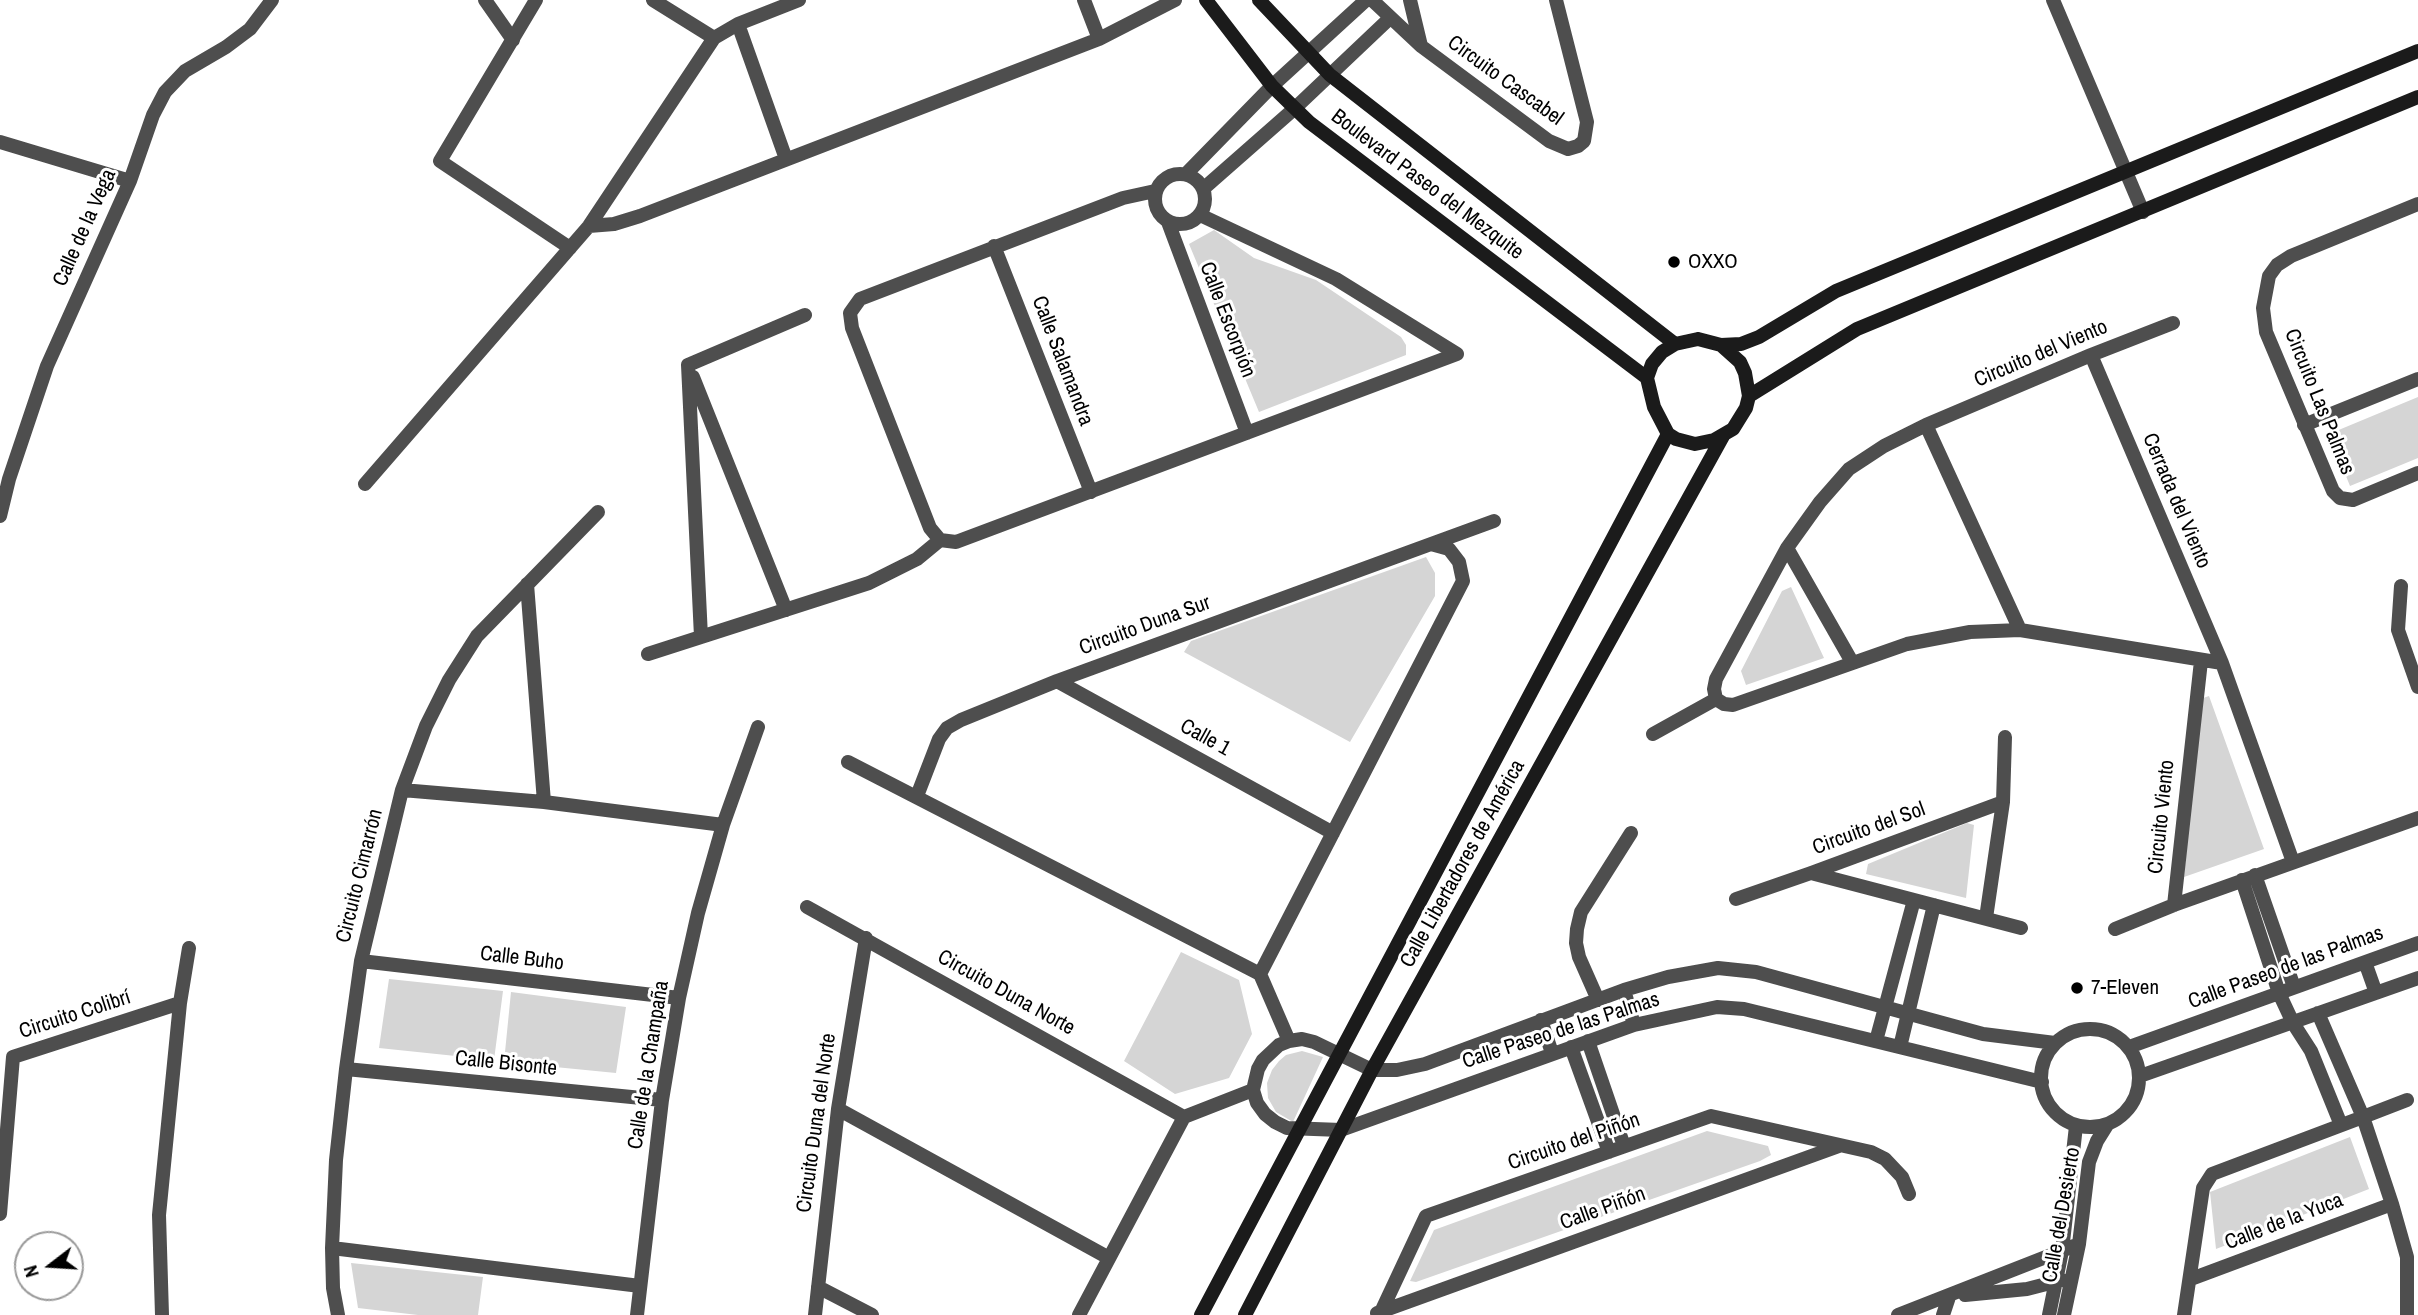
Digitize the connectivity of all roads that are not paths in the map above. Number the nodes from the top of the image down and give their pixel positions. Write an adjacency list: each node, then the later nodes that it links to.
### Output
1 (272, 0): 31 (street, Calle de la Vega)
2 (485, 0): 19 (street)
3 (537, 0): 19 (street)
4 (653, 0): 17 (street)
5 (799, 0): 16 (street)
6 (1084, 0): 18 (street)
7 (1175, 0): 18 (street)
8 (1206, 0): 24 (street, Boulevard Paseo del Mezquite)
9 (1259, 0): 22 (street, Boulevard Paseo del Mezquite)
10 (1366, 0): 22 (street)
11 (1372, 0): 15 (street, Circuito Cascabel)
12 (1410, 0): 20 (street, Circuito Cascabel)
13 (1556, 0): 20 (street, Circuito Cascabel)
14 (2053, 0): 29 (street)
15 (1390, 18): 20 (street, Circuito Cascabel); 23 (street)
16 (738, 24): 17 (street); 28 (street)
17 (714, 38): 38 (street)
18 (1099, 39): 28 (street)
19 (513, 40): 40 (street)
20 (1422, 46)
21 (2418, 51): 29 (street)
22 (1307, 53): 23 (street, Boulevard Paseo del Mezquite); 24 (street)
23 (1330, 75): 26 (street); 43 (street, Boulevard Paseo del Mezquite)
24 (1272, 86): 26 (street, Boulevard Paseo del Mezquite); 30 (street)
25 (2418, 97): 35 (street)
26 (1294, 108): 32 (street); 47 (street, Boulevard Paseo del Mezquite)
27 (0, 142): 31 (street)
28 (786, 159): 38 (street)
29 (2126, 171): 35 (street); 44 (street)
30 (1186, 174): 32 (street); 33 (street)
31 (130, 181): 59 (street, Calle de la Vega)
32 (1203, 189): 36 (street)
33 (1156, 191): 37 (street); 39 (street)
34 (2418, 204): 51 (street, Circuito Las Palmas)
35 (2143, 212): 49 (street)
36 (1199, 215): 37 (street); 52 (street)
37 (1168, 222): 52 (street, Calle Escorpión)
38 (589, 226): 40 (street)
39 (994, 246): 57 (street, Calle Salamandra); 61 (street)
40 (570, 248): 56 (street)
41 (804, 315): 46 (street)
42 (2173, 323): 45 (street, Circuito del Viento)
43 (1675, 344): 44 (street); 47 (street)
44 (1721, 345): 49 (street)
45 (2091, 355): 50 (street, Circuito del Viento); 72 (street, Cerrada del Viento)
46 (688, 365): 66 (street); 68 (street)
47 (1647, 378): 53 (street)
48 (2418, 379): 51 (street)
49 (1748, 396): 54 (street)
50 (1926, 425): 63 (street, Circuito del Viento); 67 (street)
51 (2304, 425): 55 (street, Circuito Las Palmas)
52 (1247, 433): 57 (street)
53 (1668, 434): 54 (street); 127 (street, Calle Libertadores de América)
54 (1723, 436): 129 (street, Calle Libertadores de América)
55 (2418, 473)
56 (365, 484)
57 (1091, 492): 61 (street)
58 (598, 512): 64 (street, Circuito Cimarrón)
59 (0, 516)
60 (1494, 521): 62 (street, Circuito Duna Sur)
61 (940, 540): 66 (street)
62 (1431, 544): 73 (street, Circuito Duna Sur); 86 (street)
63 (1787, 548): 71 (street); 75 (street, Circuito del Viento)
64 (527, 584): 80 (street, Circuito Cimarrón); 82 (street)
65 (2401, 586): 74 (street)
66 (786, 610): 68 (street)
67 (2020, 630): 70 (street); 71 (street)
68 (701, 637): 69 (street)
69 (648, 654)
70 (2201, 661): 72 (street); 94 (street, Circuito Viento)
71 (1852, 662): 75 (street)
72 (2222, 663): 88 (street)
73 (1058, 681): 81 (street, Circuito Duna Sur); 86 (street, Calle 1)
74 (2418, 687)
75 (1716, 699): 77 (street)
76 (758, 727): 85 (street, Calle de la Champaña)
77 (1653, 734)
78 (2005, 737): 83 (street)
79 (848, 762): 81 (street)
80 (402, 789): 82 (street); 102 (street, Circuito Cimarrón)
81 (917, 796): 104 (street)
82 (544, 802): 85 (street)
83 (2003, 802): 89 (street, Circuito del Sol); 96 (street)
84 (2418, 818): 88 (street, Circuito Viento)
85 (723, 825): 110 (street, Calle de la Champaña)
86 (1333, 833): 104 (street)
87 (1631, 833): 111 (street)
88 (2293, 862): 90 (street, Circuito Viento)
89 (1811, 873): 91 (street); 92 (street, Circuito del Sol)
90 (2248, 878): 94 (street, Circuito Viento); 106 (street); 108 (street)
91 (1736, 898)
92 (1914, 900): 93 (street, Circuito del Sol); 113 (street)
93 (1934, 905): 96 (street, Circuito del Sol); 114 (street)
94 (2174, 905): 98 (street)
95 (807, 907): 99 (street, Circuito Duna Norte)
96 (1986, 918): 97 (street, Circuito del Sol)
97 (2021, 928)
98 (2115, 929)
99 (866, 938): 135 (street, Circuito Duna del Norte); 136 (street, Circuito Duna Norte)
100 (2418, 943): 103 (street, Calle Paseo de las Palmas)
101 (189, 948): 112 (street)
102 (361, 961): 110 (street, Calle Buho); 128 (street, Circuito Cimarrón)
103 (2365, 962): 106 (street, Calle Paseo de las Palmas); 109 (street)
104 (1260, 974): 119 (street)
105 (2418, 978): 109 (street)
106 (2294, 987): 108 (street, Calle Paseo de las Palmas)
107 (1624, 990): 111 (street, Calle Paseo de las Palmas); 113 (street, Calle Paseo de las Palmas); 118 (street)
108 (2279, 993): 117 (street); 125 (street, Calle Paseo de las Palmas)
109 (2376, 993): 115 (street)
110 (679, 998): 133 (street, Calle de la Champaña)
111 (1598, 1000): 116 (street, Calle Paseo de las Palmas)
112 (180, 1003): 148 (street, Circuito Colibrí); 160 (street)
113 (1885, 1007): 114 (street, Calle Paseo de las Palmas); 121 (street)
114 (1908, 1013): 122 (street, Calle Paseo de las Palmas); 124 (street)
115 (2318, 1013): 117 (street); 137 (street)
116 (1541, 1020): 126 (street); 129 (street, Calle Paseo de las Palmas)
117 (2293, 1023): 130 (street); 139 (street)
118 (1634, 1025): 120 (street, Calle Paseo de las Palmas); 121 (street, Calle Paseo de las Palmas)
119 (1289, 1041): 127 (street); 132 (street)
120 (1588, 1041): 123 (street, Calle Paseo de las Palmas); 144 (street)
121 (1876, 1041): 124 (street, Calle Paseo de las Palmas)
122 (2055, 1043): 125 (street); 131 (street)
123 (1571, 1047): 126 (street, Calle Paseo de las Palmas); 145 (street)
124 (1899, 1047): 131 (street, Calle Paseo de las Palmas)
125 (2129, 1047): 130 (street)
126 (1552, 1053): 142 (street, Calle Paseo de las Palmas)
127 (1341, 1054): 129 (street); 141 (street, Calle Libertadores de América)
128 (346, 1069): 133 (street, Calle Bisonte); 150 (street, Circuito Cimarrón)
129 (1373, 1070): 142 (street, Calle Libertadores de América)
130 (2140, 1076): 138 (street)
131 (2042, 1082): 140 (street)
132 (1253, 1090): 136 (street); 141 (street)
133 (662, 1100): 156 (street, Calle de la Champaña)
134 (2407, 1100): 137 (street)
135 (838, 1109): 152 (street); 157 (street, Circuito Duna del Norte)
136 (1184, 1117): 152 (street)
137 (2362, 1117): 139 (street); 147 (street)
138 (2106, 1125): 140 (street); 149 (street, Calle del Desierto)
139 (2341, 1125): 154 (street)
140 (2076, 1126): 151 (street, Calle del Desierto)
141 (1301, 1130): 142 (street, Calle Paseo de las Palmas); 166 (street, Calle Libertadores de América)
142 (1341, 1130): 167 (street, Calle Libertadores de América)
143 (1840, 1145): 144 (street, Circuito del Piñón); 146 (street, Circuito del Piñón); 159 (street, Calle Piñón)
144 (1625, 1146): 145 (street, Circuito del Piñón)
145 (1609, 1152): 159 (street, Circuito del Piñón)
146 (1909, 1194)
147 (2392, 1204): 154 (street, Calle de la Yuca); 173 (street)
148 (0, 1214)
149 (2079, 1244): 151 (street); 153 (street, Calle del Desierto)
150 (332, 1248): 156 (street); 161 (street, Circuito Cimarrón)
151 (2062, 1251): 155 (street, Calle del Desierto); 158 (street)
152 (1109, 1258): 165 (street)
153 (2072, 1276): 155 (street); 171 (street, Calle del Desierto)
154 (2191, 1279): 172 (street)
155 (2056, 1282): 158 (street); 170 (street, Calle del Desierto)
156 (640, 1286): 162 (street, Calle de la Champaña)
157 (818, 1287): 163 (street, Circuito Duna del Norte); 164 (street)
158 (1950, 1297): 168 (street); 169 (street)
159 (1377, 1313)
160 (162, 1315)
161 (338, 1315)
162 (637, 1315)
163 (815, 1315)
164 (872, 1315)
165 (1079, 1315)
166 (1200, 1315)
167 (1245, 1315)
168 (1898, 1315)
169 (1943, 1315)
170 (2049, 1315)
171 (2064, 1315)
172 (2184, 1315)
173 (2407, 1315)

